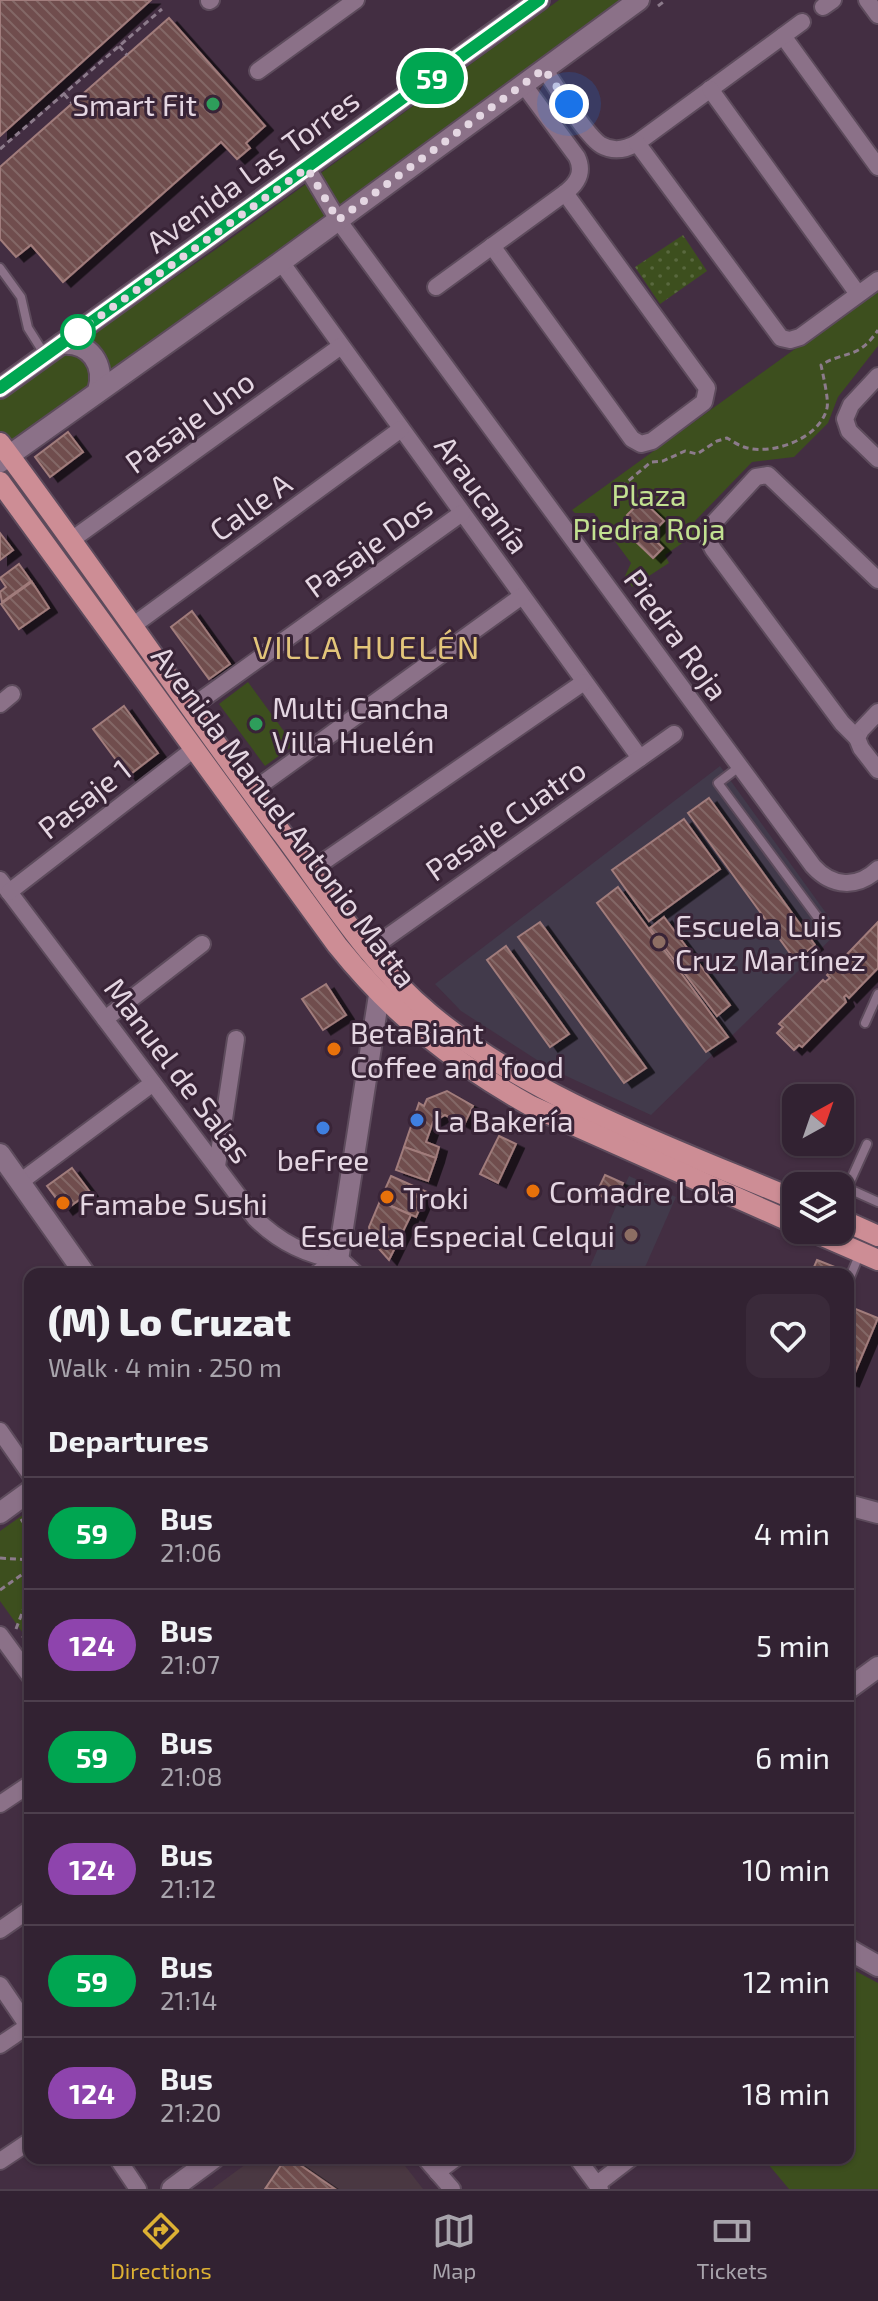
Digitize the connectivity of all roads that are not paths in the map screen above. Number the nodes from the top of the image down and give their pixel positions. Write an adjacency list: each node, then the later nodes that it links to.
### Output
1 (356, 0): 9 (street)
2 (539, 0): 14 (street, Avenida Las Torres)
3 (639, 0): 8 (street)
4 (867, 0): 5 (street)
5 (878, 15)
6 (802, 22): 7 (street)
7 (783, 36): 11 (street); 13 (street)
8 (544, 69): 10 (street); 12 (street)
9 (258, 71)
10 (523, 84): 15 (street); 16 (street)
11 (710, 89): 12 (street); 22 (street)
12 (637, 143): 22 (street)
13 (878, 167)
14 (307, 168): 16 (street, Piedra Roja); 24 (street, Avenida Las Torres)
15 (565, 193): 17 (street); 17 (street)
16 (338, 220): 18 (street); 44 (street, Piedra Roja)
17 (492, 246): 21 (street)
18 (281, 262): 23 (street, Araucanía); 27 (street)
19 (0, 268): 24 (lane)
20 (878, 280): 22 (street)
21 (436, 287)
22 (858, 294)
23 (341, 346): 28 (street, Araucanía); 33 (street, Pasaje Uno)
24 (54, 350): 26 (street, Avenida Las Torres); 27 (street)
25 (878, 376): 30 (street)
26 (0, 388)
27 (98, 391): 29 (street)
28 (401, 429): 32 (street, Araucanía); 36 (street, Calle A)
29 (3, 453): 33 (main road, Avenida Manuel Antonio Matta)
30 (878, 459)
31 (0, 482): 42 (main road, Avenida Manuel Antonio Matta)
32 (462, 513): 35 (street, Araucanía); 38 (street, Pasaje Dos)
33 (70, 541): 36 (main road, Avenida Manuel Antonio Matta)
34 (878, 580): 41 (street)
35 (522, 596): 37 (street, Araucanía); 46 (street)
36 (131, 627): 38 (main road, Avenida Manuel Antonio Matta)
37 (584, 682): 43 (street, Araucanía); 48 (street)
38 (190, 708): 46 (main road, Avenida Manuel Antonio Matta)
39 (878, 712): 41 (street)
40 (674, 734): 43 (street, Pasaje Cuatro)
41 (857, 738): 45 (street)
42 (194, 749): 49 (street, Pasaje 1); 54 (main road, Avenida Manuel Antonio Matta)
43 (640, 758): 52 (street, Pasaje Cuatro)
44 (740, 766): 47 (street, Piedra Roja); 50 (lane)
45 (878, 770)
46 (251, 792): 48 (main road, Avenida Manuel Antonio Matta)
47 (878, 869)
48 (310, 871): 52 (main road, Avenida Manuel Antonio Matta)
49 (5, 886): 55 (street, Manuel de Salas)
50 (827, 930)
51 (202, 944): 55 (street)
52 (374, 956): 54 (main road); 65 (main road, Avenida Manuel Antonio Matta)
53 (878, 994): 56 (lane)
54 (379, 995): 67 (main road, Avenida Manuel Antonio Matta); 72 (street)
55 (105, 1019): 58 (street, Manuel de Salas)
56 (865, 1023)
57 (236, 1039): 61 (street)
58 (153, 1083): 61 (street, Manuel de Salas); 63 (street)
59 (867, 1144): 62 (lane)
60 (0, 1154): 63 (street)
61 (217, 1166): 72 (street, Manuel de Salas)
62 (854, 1173)
63 (20, 1182): 73 (street)
64 (854, 1191): 66 (lane)
65 (782, 1194)
66 (878, 1202)
67 (782, 1218)
68 (854, 1225): 69 (main road)
69 (878, 1236)
70 (841, 1244): 71 (main road)
71 (869, 1256): 74 (lane)
72 (346, 1267)
73 (81, 1268)
74 (854, 1275)
75 (0, 1431): 76 (street)
76 (24, 1465)
77 (24, 1495): 79 (street)
78 (854, 1507): 80 (street)
79 (0, 1513)
80 (878, 1513)
81 (8, 1646): 82 (street); 83 (street)
82 (0, 1666)
83 (24, 1668)
84 (877, 1670): 85 (street)
85 (854, 1685)
86 (24, 1788): 87 (street)
87 (0, 1804)
88 (24, 1913): 89 (street)
89 (0, 1930)
90 (854, 1952): 91 (street)
91 (878, 1966)
92 (0, 1985): 93 (street)
93 (24, 2021)
94 (24, 2031): 95 (street)
95 (0, 2045)
96 (24, 2145): 97 (street)
97 (0, 2161)
98 (121, 2164): 106 (street)
99 (206, 2164): 107 (street)
100 (430, 2164): 104 (street)
101 (448, 2164): 104 (street)
102 (581, 2164): 105 (street)
103 (624, 2164): 105 (street)
104 (437, 2172): 108 (street)
105 (598, 2187)
106 (138, 2189)
107 (172, 2189)
108 (452, 2189)

